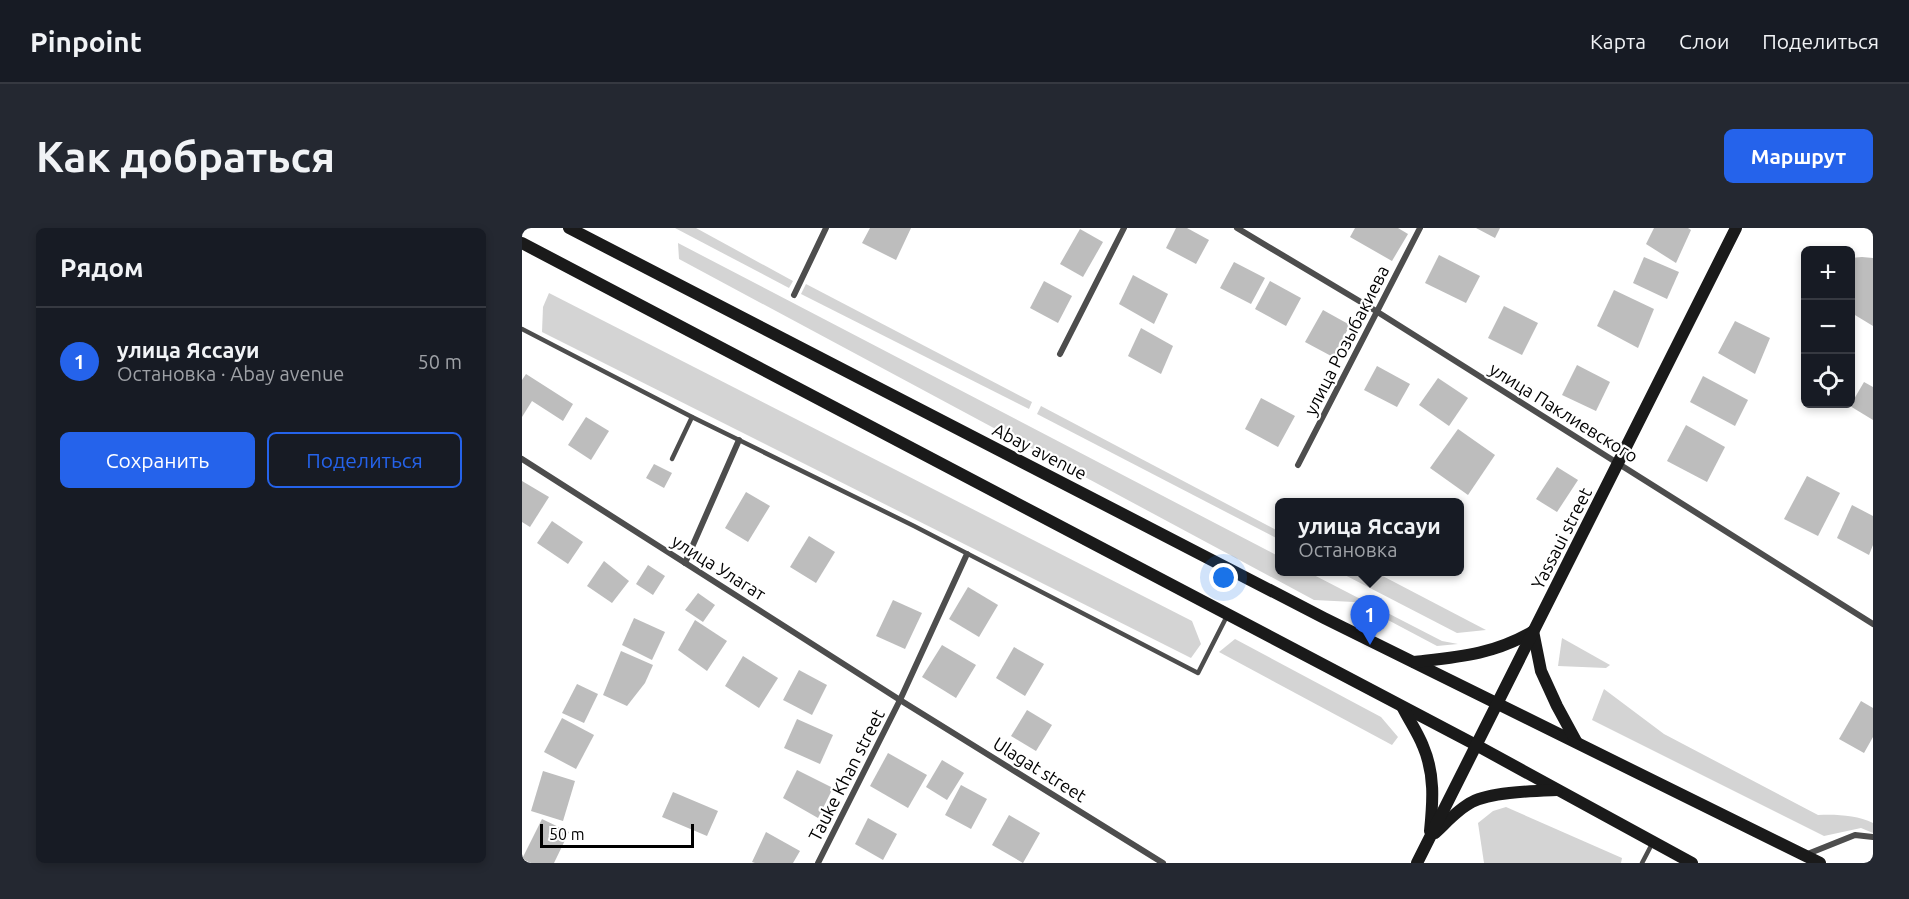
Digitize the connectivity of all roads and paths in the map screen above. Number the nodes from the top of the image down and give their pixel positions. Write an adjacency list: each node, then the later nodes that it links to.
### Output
1 (569, 228): 23 (main road, Abay avenue)
2 (826, 228): 8 (street)
3 (1124, 228): 11 (street)
4 (1238, 228): 9 (street, улица Паклиевского)
5 (1420, 228): 9 (street, улица Розыбакиева)
6 (1736, 228): 16 (main road, Yassaui street)
7 (522, 243): 20 (main road)
8 (794, 295)
9 (1376, 311): 16 (street, улица Паклиевского); 17 (street, улица Розыбакиева)
10 (522, 329): 12 (lane)
11 (1060, 354)
12 (692, 417): 13 (lane); 15 (lane)
13 (739, 440): 18 (lane); 19 (street)
14 (522, 459): 19 (street, улица Улагат)
15 (672, 459)
16 (1619, 464): 21 (street, улица Паклиевского); 22 (main road, Yassaui street)
17 (1298, 465)
18 (968, 554): 20 (lane); 24 (street, Tauke Khan street)
19 (685, 562): 24 (street, улица Улагат)
20 (1227, 615): 26 (main road)
21 (1873, 624)
22 (1533, 632): 23 (main road); 25 (main road, Yassaui street); 27 (main road)
23 (1413, 662): 25 (main road, Abay avenue)
24 (900, 700): 34 (street, Tauke Khan street); 35 (street, Ulagat street)
25 (1497, 703): 27 (main road, Abay avenue); 28 (main road, Yassaui street)
26 (1402, 707): 28 (main road); 31 (main road)
27 (1576, 742): 33 (main road, Abay avenue)
28 (1476, 745): 29 (main road); 31 (main road, Yassaui street)
29 (1557, 790): 31 (main road); 32 (main road)
30 (1873, 837): 33 (street)
31 (1430, 838): 36 (main road, Yassaui street)
32 (1653, 842): 37 (lane); 38 (main road)
33 (1805, 855): 39 (main road, Abay avenue)
34 (818, 863)
35 (1163, 863)
36 (1417, 863)
37 (1642, 863)
38 (1692, 863)
39 (1820, 863)

